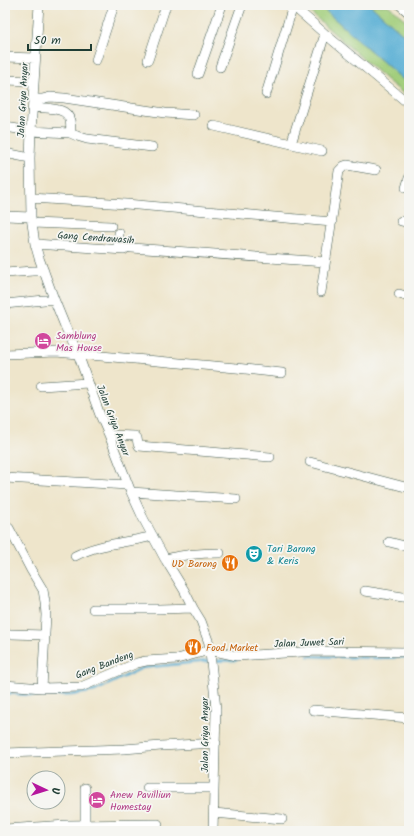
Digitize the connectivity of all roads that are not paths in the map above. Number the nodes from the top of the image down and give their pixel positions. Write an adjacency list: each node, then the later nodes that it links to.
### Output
1 (39, 5): 11 (street, Jalan Griya Anyar)
2 (114, 5): 12 (street)
3 (166, 5): 13 (street)
4 (222, 5): 15 (street)
5 (242, 5): 14 (street)
6 (292, 5): 9 (street); 18 (street)
7 (400, 5): 8 (street)
8 (409, 13)
9 (325, 34): 20 (street); 26 (street)
10 (5, 56): 11 (street)
11 (35, 58): 17 (street, Jalan Griya Anyar)
12 (96, 60)
13 (148, 60)
14 (220, 67)
15 (198, 74)
16 (5, 80): 17 (street)
17 (34, 81): 19 (street, Jalan Griya Anyar)
18 (266, 94)
19 (33, 103): 21 (street); 24 (street, Jalan Griya Anyar); 25 (street)
20 (409, 104)
21 (194, 115)
22 (214, 126): 26 (street)
23 (5, 128): 24 (street)
24 (31, 131): 25 (street); 30 (street, Jalan Griya Anyar)
25 (70, 133): 27 (street)
26 (291, 144): 28 (street)
27 (152, 147)
28 (322, 151)
29 (5, 153): 30 (street)
30 (30, 158): 34 (street, Jalan Griya Anyar)
31 (376, 170): 37 (street)
32 (409, 178): 33 (street)
33 (406, 188)
34 (31, 198): 36 (street, Jalan Griya Anyar); 37 (street)
35 (5, 216): 36 (street)
36 (32, 220): 38 (street); 40 (street, Jalan Griya Anyar)
37 (332, 222): 42 (street)
38 (110, 226)
39 (119, 233): 42 (street)
40 (35, 244): 41 (street, Gang Cendrawasih); 43 (street, Jalan Griya Anyar)
41 (154, 252)
42 (325, 262): 45 (street)
43 (44, 271): 44 (street); 48 (street, Jalan Griya Anyar)
44 (5, 273)
45 (321, 292)
46 (399, 294): 47 (street)
47 (409, 297)
48 (54, 299): 49 (street); 51 (street, Jalan Griya Anyar)
49 (5, 304)
50 (5, 354): 51 (street)
51 (78, 354): 52 (street); 53 (street, Jalan Griya Anyar)
52 (282, 373)
53 (88, 383): 54 (street); 55 (street, Jalan Griya Anyar)
54 (40, 386)
55 (109, 435): 56 (street); 59 (street, Jalan Griya Anyar)
56 (270, 457)
57 (310, 462): 60 (street)
58 (5, 478): 59 (street)
59 (129, 488): 61 (street); 63 (street, Jalan Griya Anyar)
60 (409, 488)
61 (236, 499)
62 (8, 528): 74 (street)
63 (153, 536): 67 (street); 68 (street, Jalan Griya Anyar)
64 (389, 542): 65 (street)
65 (409, 547)
66 (220, 553): 68 (street)
67 (75, 556)
68 (165, 559): 71 (street, Jalan Griya Anyar)
69 (365, 591): 70 (street)
70 (409, 598)
71 (193, 608): 72 (street); 75 (street, Jalan Griya Anyar)
72 (93, 609)
73 (11, 634): 74 (street)
74 (45, 635): 78 (street)
75 (210, 652): 76 (street, Jalan Juwet Sari); 78 (street, Gang Bandeng); 81 (street, Jalan Griya Anyar)
76 (409, 652)
77 (5, 685): 78 (street, Gang Bandeng)
78 (42, 688)
79 (313, 710): 80 (street)
80 (409, 718)
81 (216, 743): 82 (street); 85 (street, Jalan Griya Anyar)
82 (5, 753)
83 (85, 788): 88 (street)
84 (147, 788): 85 (street)
85 (214, 788): 86 (street, Jalan Griya Anyar)
86 (214, 813): 87 (street); 91 (street, Jalan Griya Anyar)
87 (282, 819)
88 (85, 824): 89 (street); 90 (street)
89 (158, 824)
90 (5, 830)
91 (213, 831)

